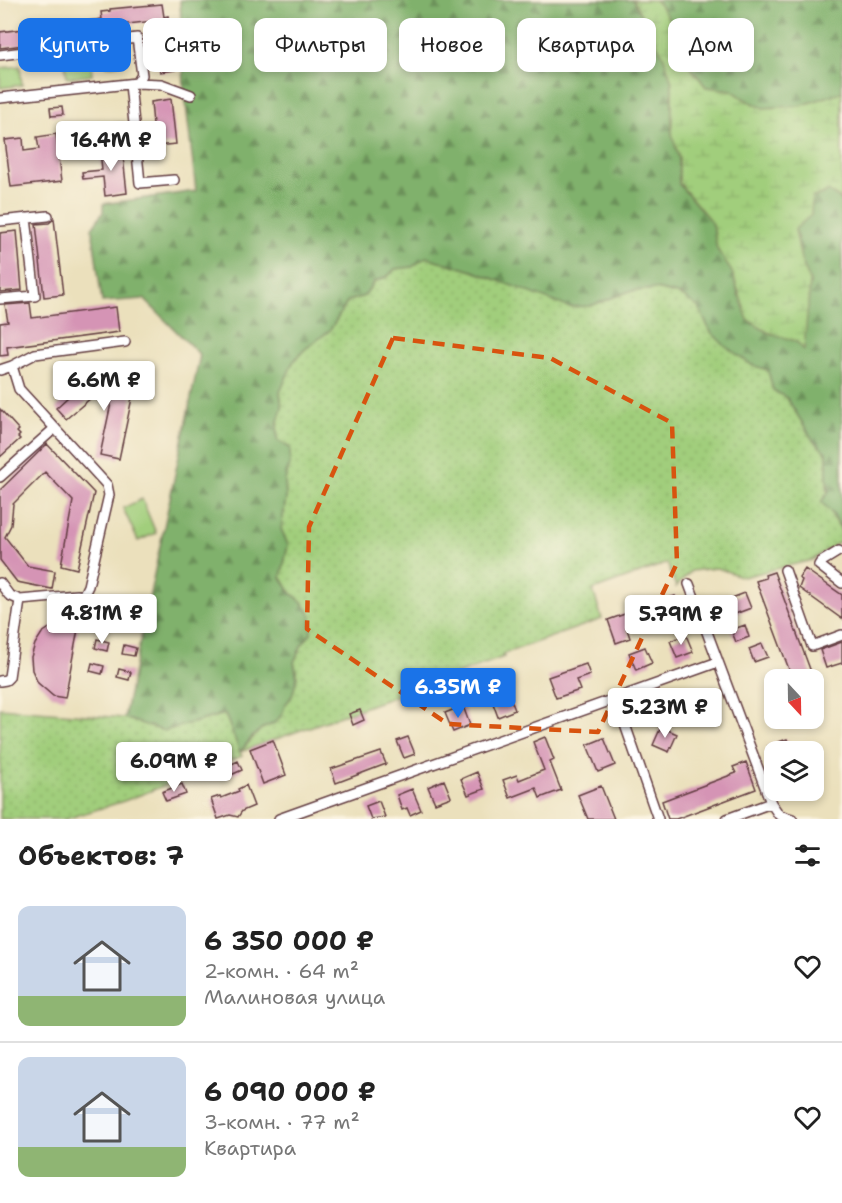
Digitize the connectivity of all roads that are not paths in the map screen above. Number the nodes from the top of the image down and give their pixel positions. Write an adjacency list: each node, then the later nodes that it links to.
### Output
1 (0, 55): 2 (street)
2 (133, 84): 3 (street); 4 (street); 5 (street)
3 (191, 95)
4 (0, 98)
5 (174, 180)
6 (48, 216): 7 (street)
7 (26, 218): 8 (street); 9 (street)
8 (0, 221)
9 (0, 299)
10 (125, 342): 11 (street)
11 (12, 366): 12 (street); 13 (street)
12 (0, 370)
13 (55, 428): 14 (street); 20 (street)
14 (0, 477)
15 (841, 552): 18 (street)
16 (785, 570): 21 (street)
17 (0, 583): 20 (street)
18 (842, 583)
19 (689, 584): 22 (street)
20 (20, 600): 23 (street)
21 (842, 635)
22 (718, 662): 24 (street); 25 (street)
23 (0, 681)
24 (616, 699): 26 (street); 27 (street)
25 (771, 803): 28 (street); 29 (street)
26 (279, 819)
27 (658, 819)
28 (727, 819)
29 (792, 819)

